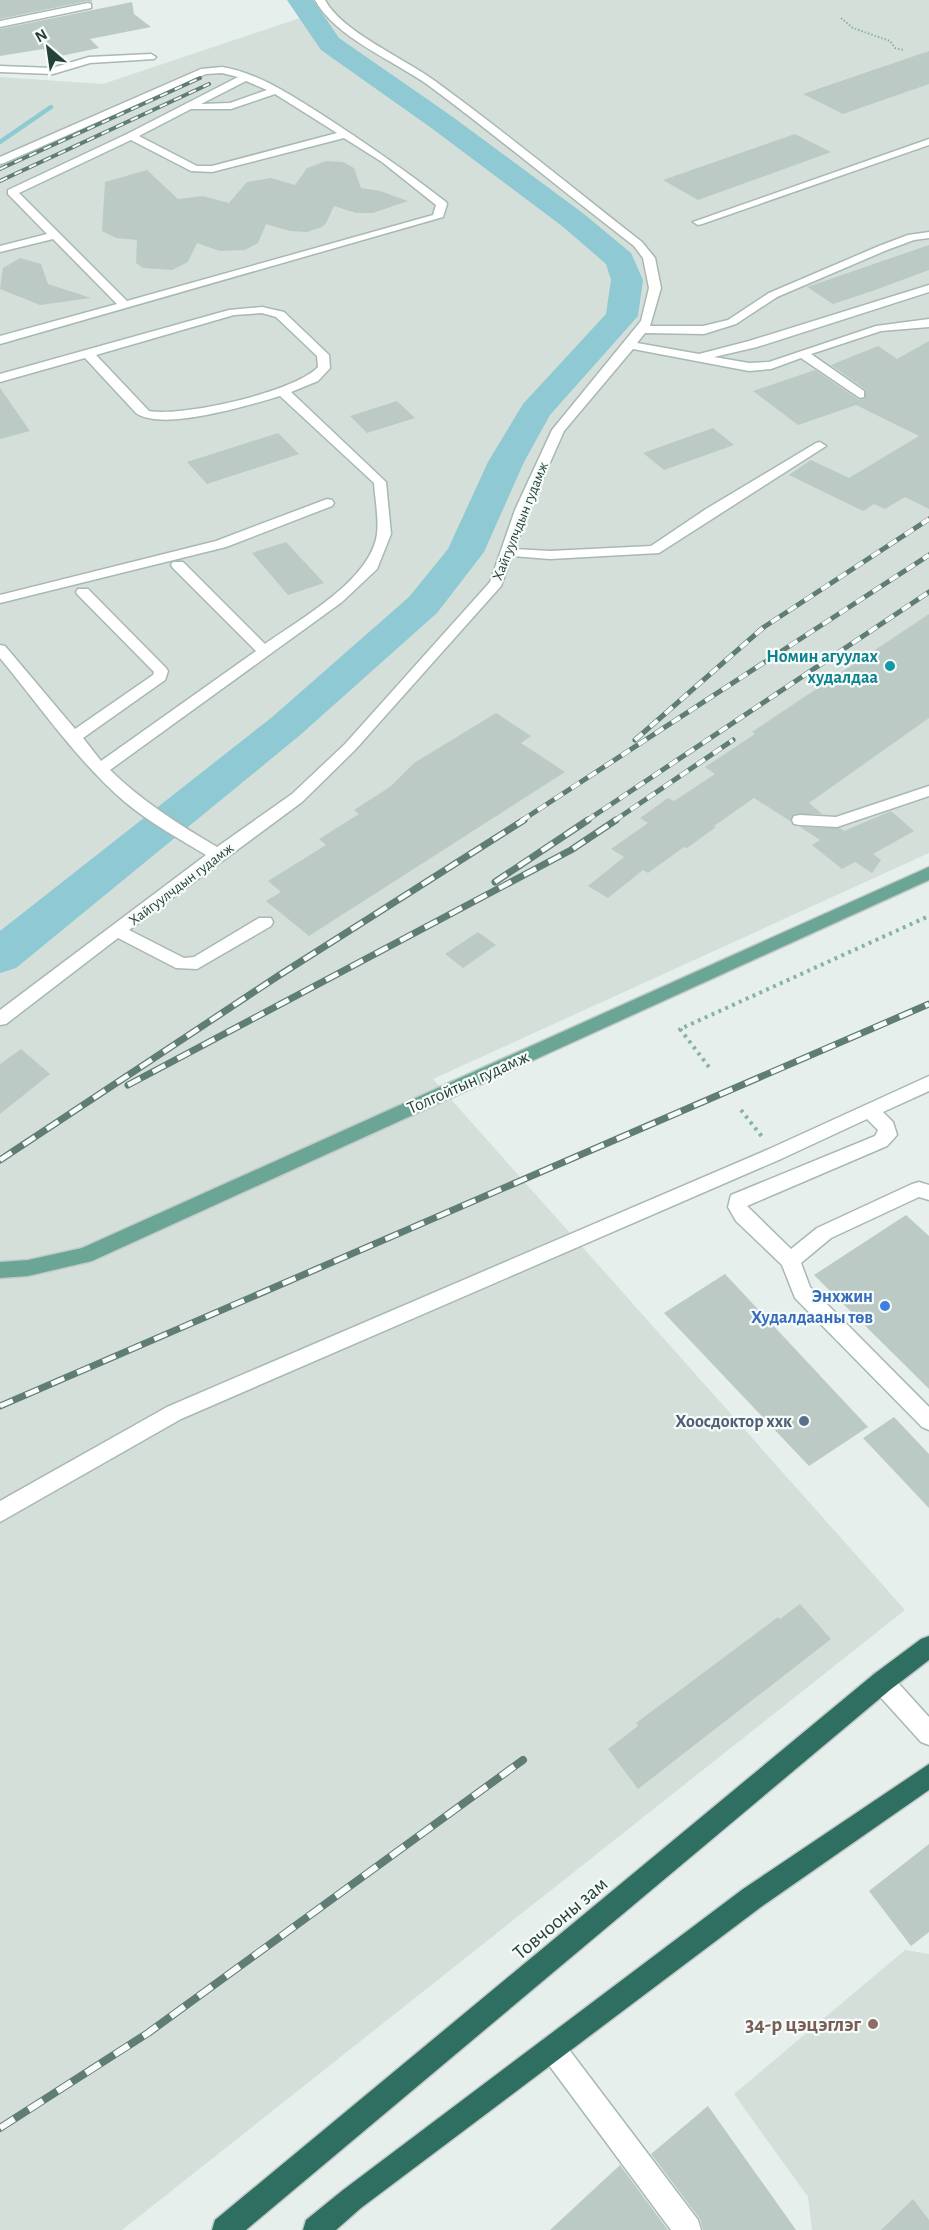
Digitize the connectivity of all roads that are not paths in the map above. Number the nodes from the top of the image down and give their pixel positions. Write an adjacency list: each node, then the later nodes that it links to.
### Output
1 (320, 0): 20 (street, Хайгуулчдын гудамж)
2 (88, 6): 3 (street)
3 (0, 24)
4 (151, 57): 5 (street)
5 (0, 69)
6 (248, 76): 7 (street); 8 (street); 12 (street)
7 (276, 90): 8 (street); 9 (street)
8 (189, 107): 10 (street)
9 (343, 135): 10 (street); 18 (street)
10 (131, 136): 14 (street)
11 (929, 142): 13 (street)
12 (0, 161)
13 (698, 222)
14 (55, 235): 16 (street); 18 (street)
15 (929, 235): 20 (street)
16 (0, 249)
17 (929, 288): 25 (street)
18 (125, 305): 21 (street)
19 (929, 323): 24 (street)
20 (641, 329): 22 (street, Хайгуулчдын гудамж)
21 (0, 340)
22 (630, 345): 25 (street); 31 (street, Хайгуулчдын гудамж)
23 (88, 353): 26 (street); 27 (street); 27 (street)
24 (802, 353): 25 (street); 28 (street)
25 (699, 357)
26 (0, 378)
27 (281, 390): 36 (street)
28 (860, 394)
29 (820, 446): 31 (street)
30 (327, 503): 34 (street)
31 (507, 552): 41 (street, Хайгуулчдын гудамж)
32 (178, 565): 36 (street)
33 (83, 592): 37 (street)
34 (0, 599)
35 (0, 649): 37 (street)
36 (264, 651): 38 (street)
37 (74, 737): 38 (street)
38 (100, 769): 41 (street)
39 (929, 791): 40 (street)
40 (800, 820)
41 (217, 855): 44 (street, Хайгуулчдын гудамж)
42 (929, 873): 50 (main road, Толгойтын гудамж)
43 (266, 922): 44 (street)
44 (118, 932): 45 (street, Хайгуулчдын гудамж)
45 (0, 1019)
46 (929, 1083): 47 (street)
47 (869, 1110): 49 (street); 52 (street)
48 (929, 1192): 49 (street)
49 (790, 1260): 51 (street)
50 (0, 1270)
51 (929, 1421)
52 (0, 1512)
53 (929, 1647): 54 (highway, Товчооны зам)
54 (882, 1682): 55 (street); 58 (highway, Товчооны зам)
55 (929, 1734)
56 (929, 1776): 57 (highway)
57 (552, 2048): 59 (highway); 60 (street)
58 (225, 2230)
59 (316, 2230)
60 (688, 2230)

